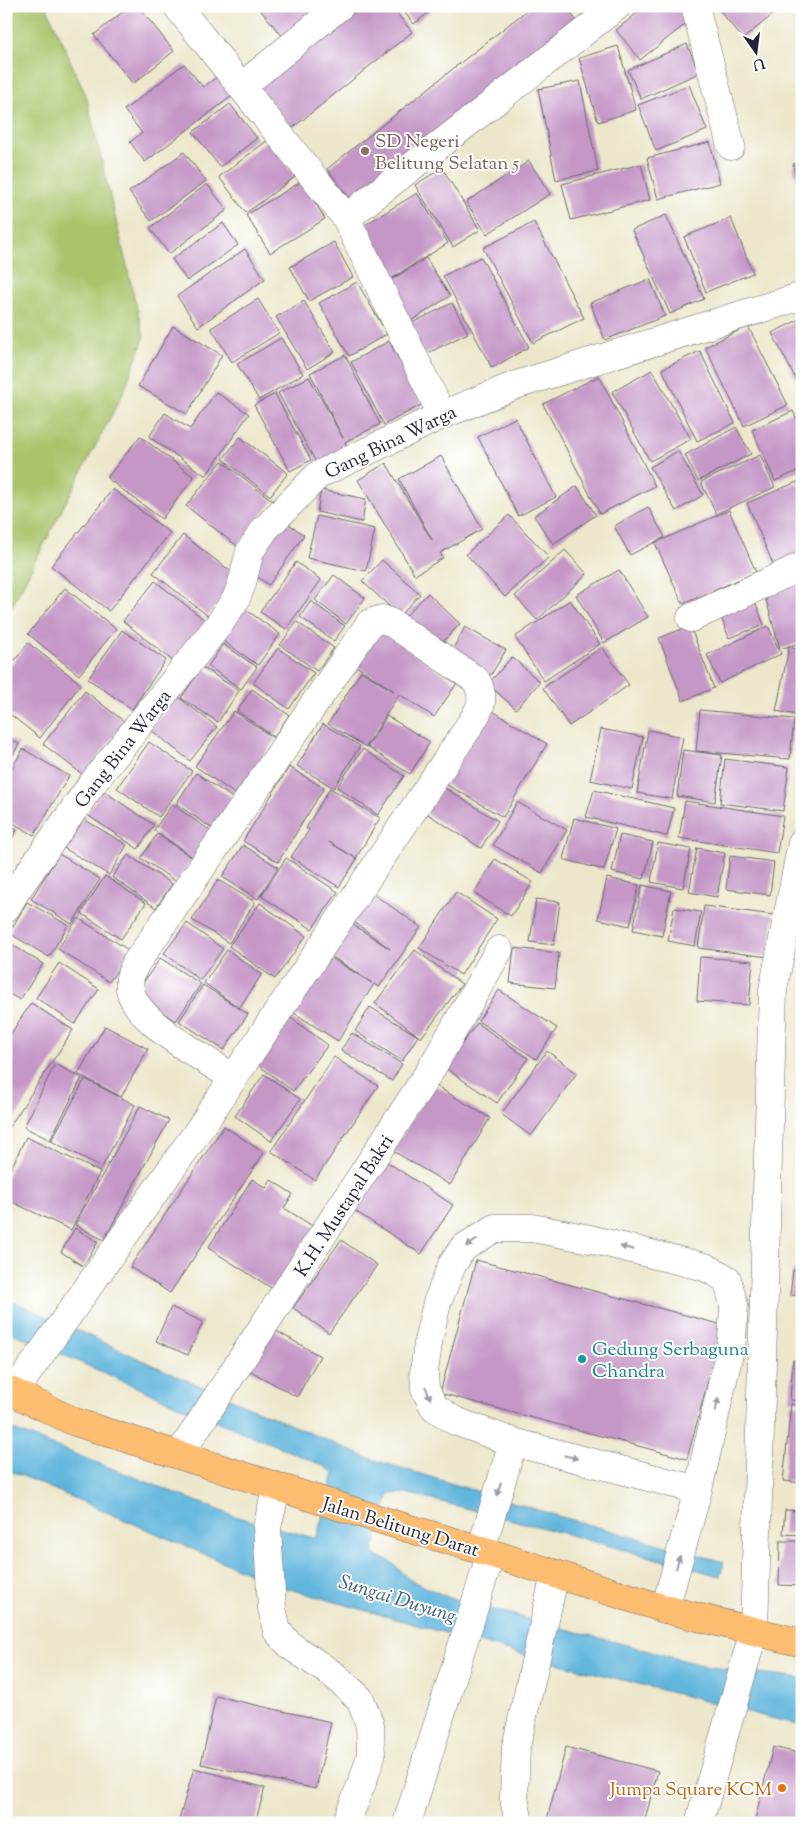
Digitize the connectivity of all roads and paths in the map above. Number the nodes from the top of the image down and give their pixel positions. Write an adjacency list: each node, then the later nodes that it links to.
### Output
1 (177, 6): 5 (street)
2 (340, 6): 5 (street)
3 (617, 6): 7 (street)
4 (695, 6): 6 (street)
5 (241, 87): 7 (street)
6 (731, 146)
7 (346, 218): 9 (street)
8 (802, 296): 9 (street, Gang Bina Warga)
9 (442, 415): 14 (street, Gang Bina Warga)
10 (802, 566): 11 (street)
11 (691, 618)
12 (802, 843): 13 (street)
13 (800, 872): 25 (street)
14 (6, 908)
15 (499, 950): 19 (street, K.H. Mustapal Bakri)
16 (234, 1078): 16 (street); 17 (street)
17 (10, 1391): 19 (main road, Jalan Belitung Darat)
18 (513, 1442): 21 (street, one-way to 21); 21 (street, one-way to 18); 22 (street, one-way to 22)
19 (179, 1455): 20 (main road, Jalan Belitung Darat)
20 (287, 1490): 22 (main road, Jalan Belitung Darat); 27 (street)
21 (698, 1490): 24 (street, one-way to 21)
22 (486, 1552): 23 (main road, Jalan Belitung Darat); 28 (street)
23 (555, 1574): 24 (main road, Jalan Belitung Darat); 29 (street)
24 (665, 1609): 25 (main road, Jalan Belitung Darat)
25 (754, 1632): 26 (main road, Jalan Belitung Darat); 30 (street)
26 (802, 1643)
27 (346, 1823)
28 (407, 1823)
29 (519, 1823)
30 (699, 1823)

